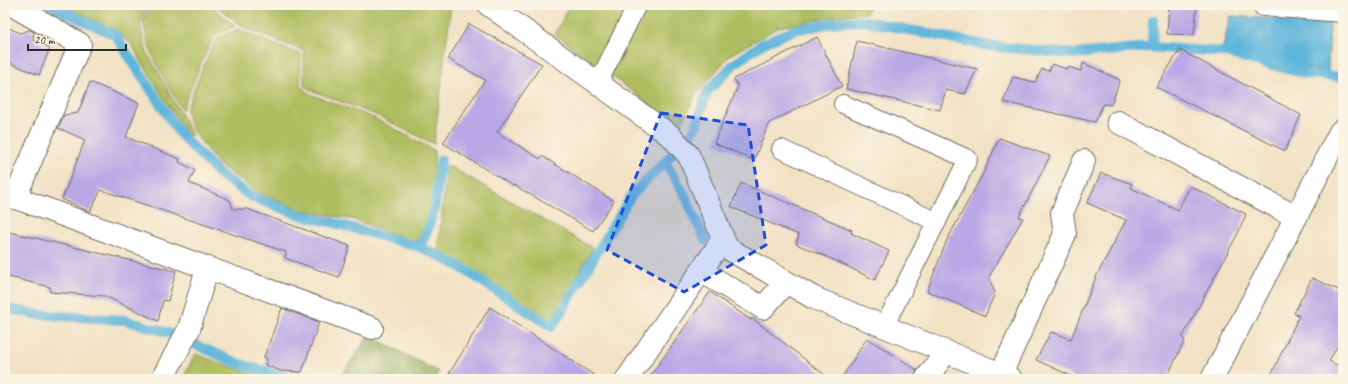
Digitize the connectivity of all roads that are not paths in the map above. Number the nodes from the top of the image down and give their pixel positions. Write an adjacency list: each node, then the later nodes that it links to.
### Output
1 (12, 5): 12 (street)
2 (489, 5): 6 (street)
3 (637, 5): 6 (lane)
4 (1264, 5): 5 (street)
5 (1343, 11)
6 (598, 83): 15 (street)
7 (843, 104): 14 (lane)
8 (1118, 122): 13 (street)
9 (1343, 130): 13 (street)
10 (781, 149): 14 (lane)
11 (1084, 161): 22 (street)
12 (10, 196): 16 (street)
13 (1296, 217): 26 (street)
14 (937, 222): 19 (lane)
15 (723, 239): 17 (street); 18 (street)
16 (207, 268): 20 (street); 23 (street)
17 (701, 271): 18 (street); 24 (street)
18 (786, 282): 19 (street)
19 (884, 327): 21 (street)
20 (372, 328)
21 (946, 352): 22 (street); 25 (street)
22 (1006, 376)
23 (162, 379)
24 (627, 379)
25 (926, 379)
26 (1212, 379)

